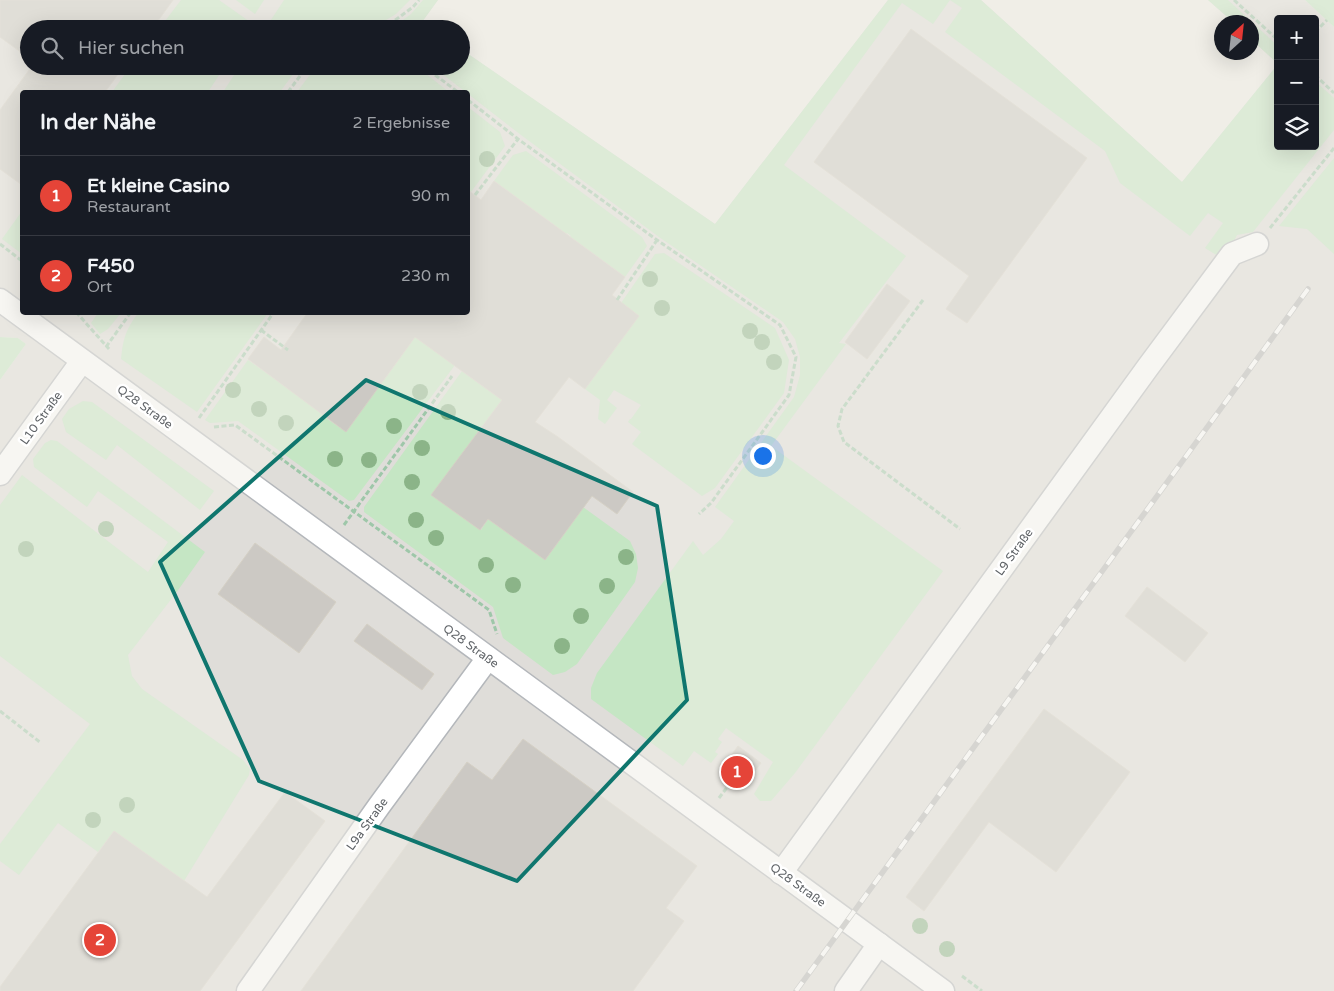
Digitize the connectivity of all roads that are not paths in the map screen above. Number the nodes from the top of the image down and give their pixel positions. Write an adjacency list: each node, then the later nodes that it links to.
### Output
1 (1257, 244): 8 (lane, L9 Straße)
2 (0, 300): 3 (lane, Q28 Straße)
3 (25, 319): 4 (lane); 5 (lane, Q28 Straße)
4 (0, 320)
5 (87, 365): 6 (lane, L10 Straße); 7 (lane, Q28 Straße)
6 (0, 474)
7 (494, 650): 8 (lane, Q28 Straße); 10 (lane, L9a Straße)
8 (781, 873): 9 (lane, Q28 Straße)
9 (880, 944): 11 (lane); 12 (lane, Q28 Straße)
10 (248, 991)
11 (846, 991)
12 (943, 991)

